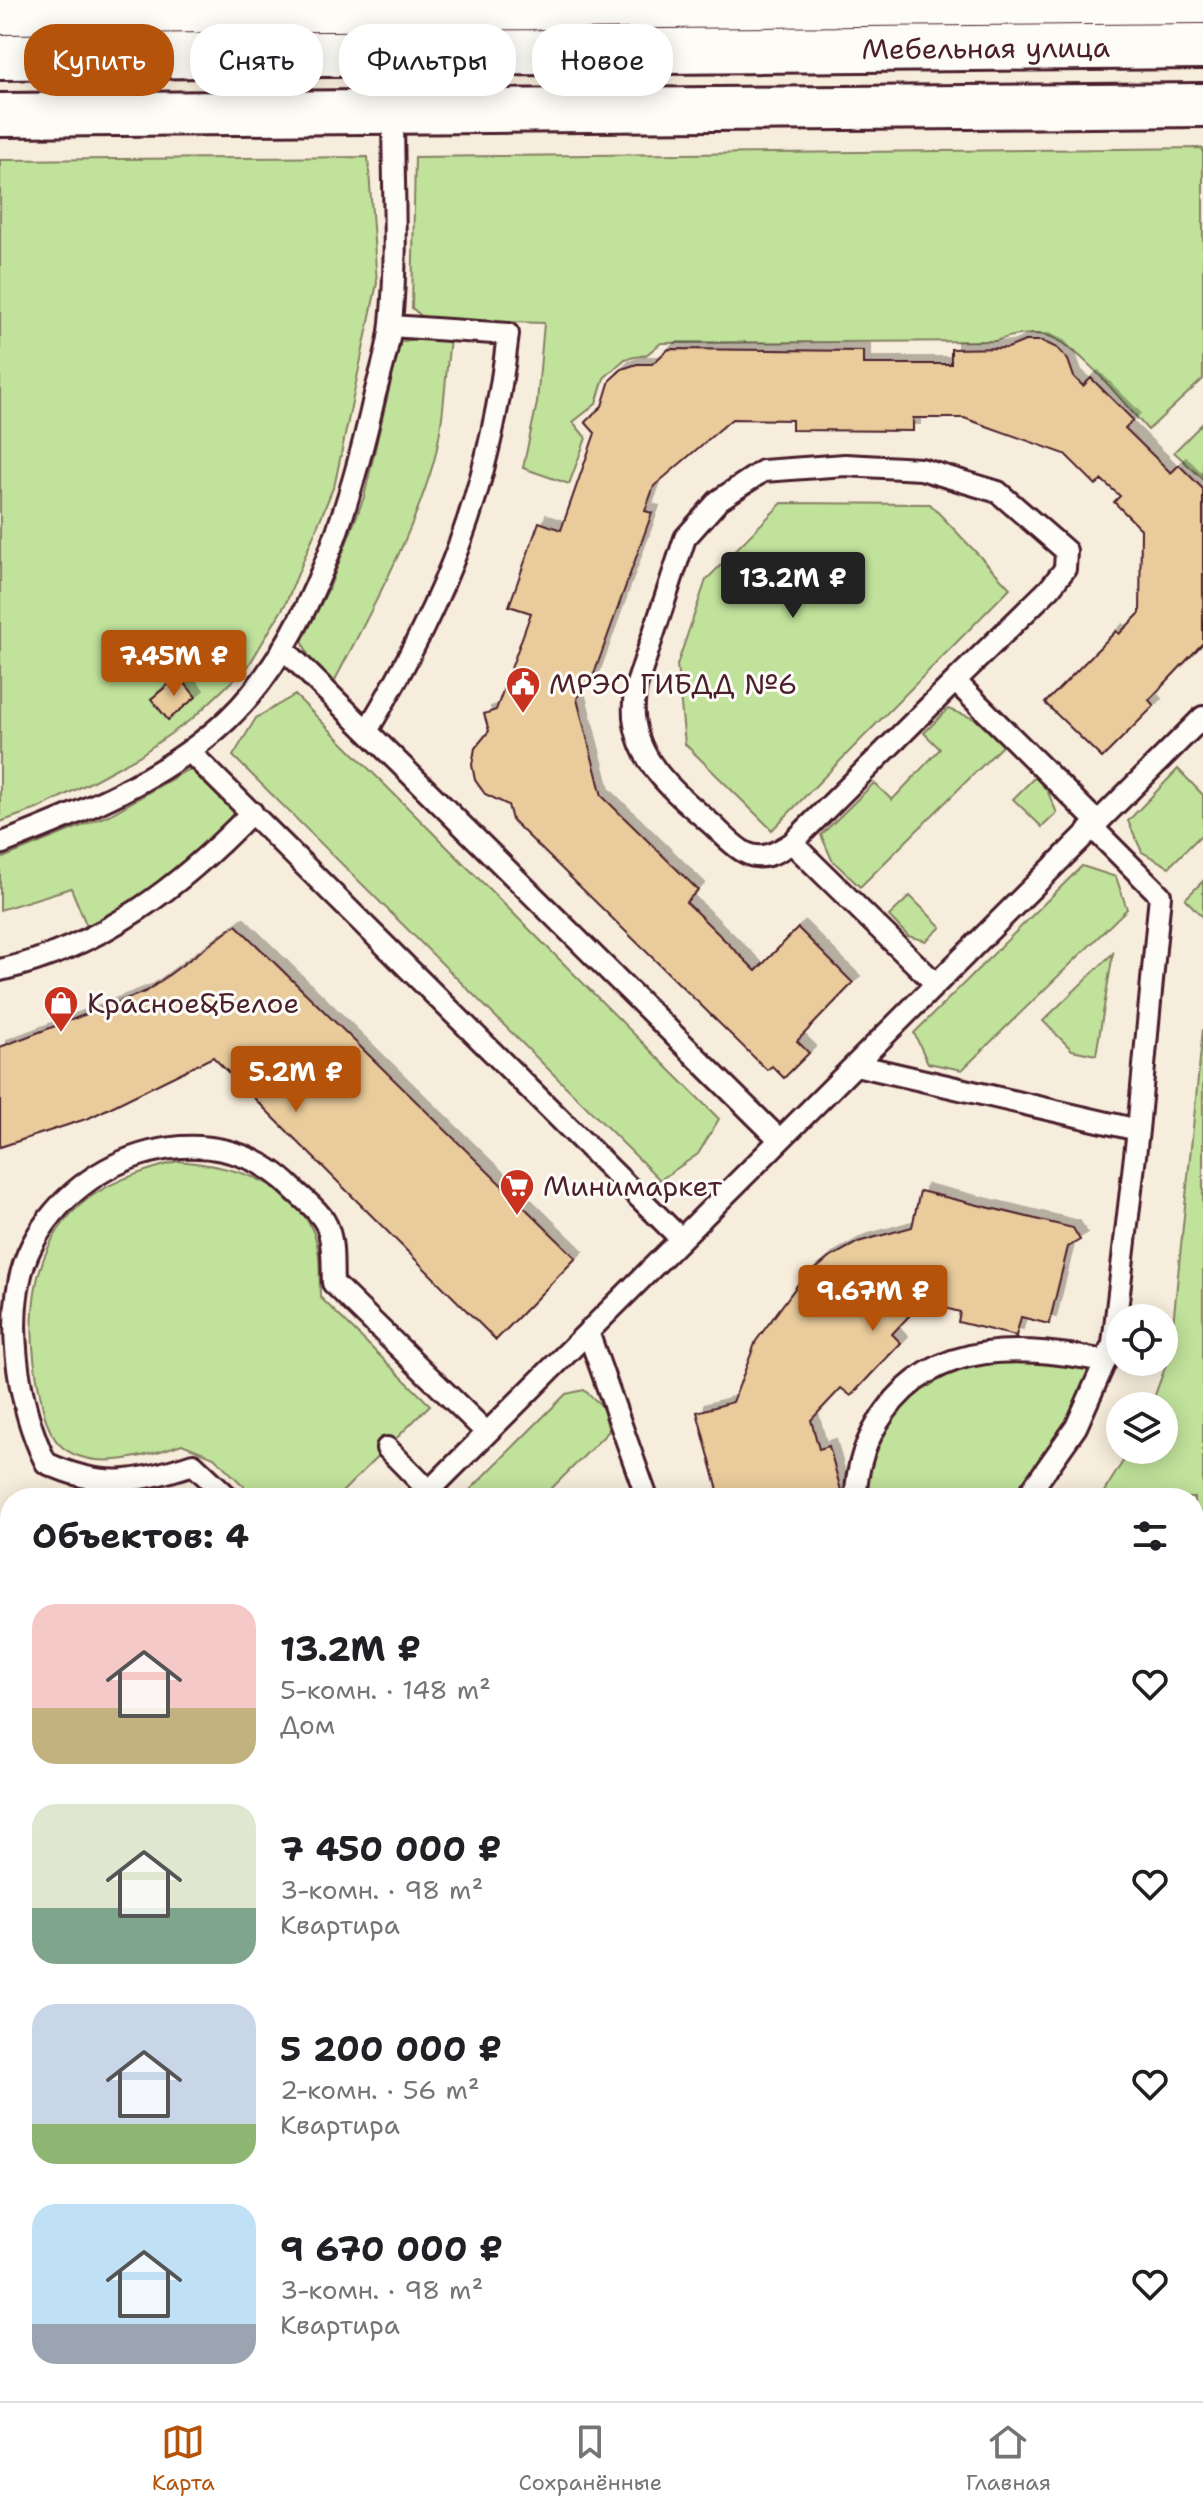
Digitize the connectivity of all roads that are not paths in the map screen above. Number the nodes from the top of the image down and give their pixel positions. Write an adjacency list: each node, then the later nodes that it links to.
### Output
1 (1203, 1): 2 (street, Мебельная улица)
2 (0, 12)
3 (1203, 46): 4 (street, Мебельная улица)
4 (0, 57)
5 (1203, 105): 6 (street)
6 (393, 111): 7 (street); 8 (lane)
7 (0, 115)
8 (391, 326): 9 (lane); 12 (lane)
9 (283, 648): 12 (lane); 13 (lane)
10 (955, 681): 15 (lane); 16 (lane); 16 (lane)
11 (1203, 717): 15 (lane)
12 (367, 731): 22 (lane)
13 (189, 751): 14 (lane); 17 (lane)
14 (252, 812): 18 (lane); 23 (lane)
15 (1095, 825): 19 (lane); 21 (lane)
16 (792, 843): 19 (lane)
17 (0, 844)
18 (0, 970)
19 (936, 984): 20 (lane)
20 (856, 1065): 21 (lane); 22 (lane)
21 (1138, 1130): 25 (lane)
22 (780, 1140): 23 (lane)
23 (681, 1239): 24 (lane)
24 (588, 1332): 26 (lane); 31 (lane)
25 (1105, 1361): 32 (lane); 33 (lane)
26 (487, 1433): 28 (lane); 30 (lane)
27 (387, 1448): 29 (lane)
28 (218, 1488)
29 (420, 1488)
30 (431, 1488)
31 (643, 1488)
32 (858, 1488)
33 (1033, 1488)

